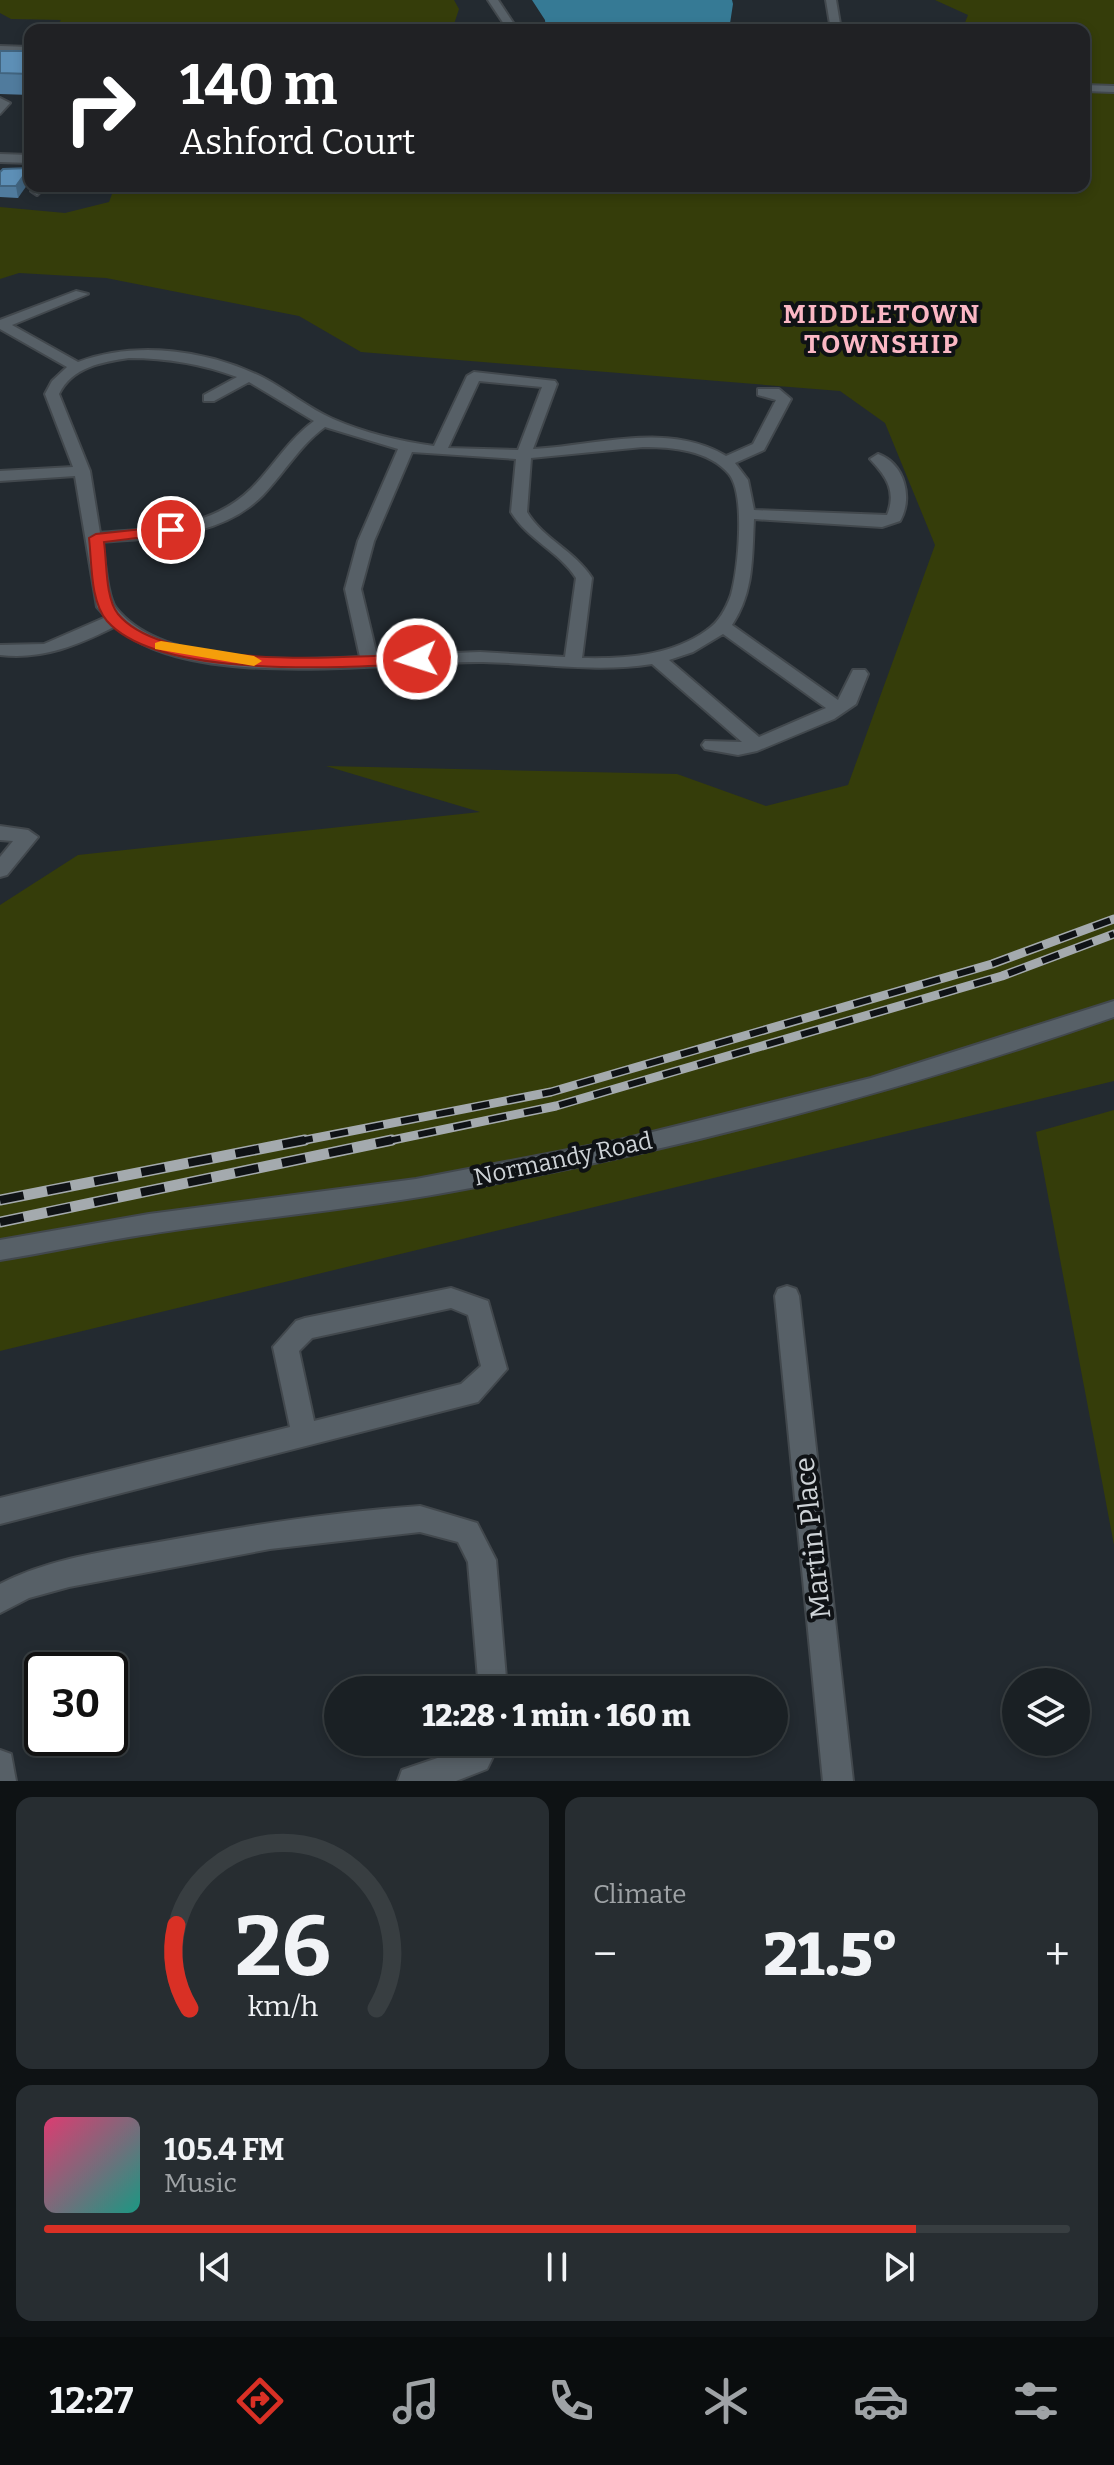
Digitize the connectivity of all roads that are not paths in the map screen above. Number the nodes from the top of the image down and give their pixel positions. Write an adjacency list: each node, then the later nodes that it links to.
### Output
1 (493, 0): 3 (street)
2 (831, 0): 4 (street)
3 (509, 24)
4 (835, 24)
5 (1, 50): 6 (street)
6 (24, 50)
7 (1090, 88): 8 (street)
8 (1114, 89)
9 (0, 101): 10 (street)
10 (0, 111)
11 (0, 158): 12 (street)
12 (24, 159)
13 (81, 294): 14 (street)
14 (77, 367): 15 (street); 24 (street)
15 (248, 377): 17 (street); 18 (street)
16 (763, 392): 23 (street)
17 (209, 398)
18 (324, 421): 19 (street); 29 (street)
19 (406, 447): 20 (street); 34 (street)
20 (439, 451): 21 (street); 21 (street)
21 (524, 454): 23 (street); 35 (street)
22 (878, 459): 28 (street)
23 (726, 462): 28 (street)
24 (82, 471): 26 (street); 29 (street)
25 (0, 476): 26 (street)
26 (41, 476): 27 (street)
27 (0, 490)
28 (746, 514): 31 (street)
29 (96, 538): 30 (street)
30 (114, 620): 32 (street); 34 (street)
31 (722, 626): 33 (street); 37 (street)
32 (0, 650)
33 (657, 659): 35 (street); 39 (street)
34 (370, 662): 35 (street)
35 (573, 662)
36 (859, 674): 37 (street)
37 (838, 708): 39 (street)
38 (711, 745): 39 (street)
39 (757, 745)
40 (0, 833): 41 (street)
41 (0, 870)
42 (1114, 1009): 43 (street, Normandy Road)
43 (0, 1250)
44 (787, 1296): 53 (street, Martin Place)
45 (304, 1434): 45 (street); 46 (street)
46 (0, 1511)
47 (0, 1599): 48 (street)
48 (492, 1676)
49 (478, 1756): 52 (street)
50 (0, 1765): 51 (street)
51 (1, 1781)
52 (413, 1781)
53 (838, 1781)

